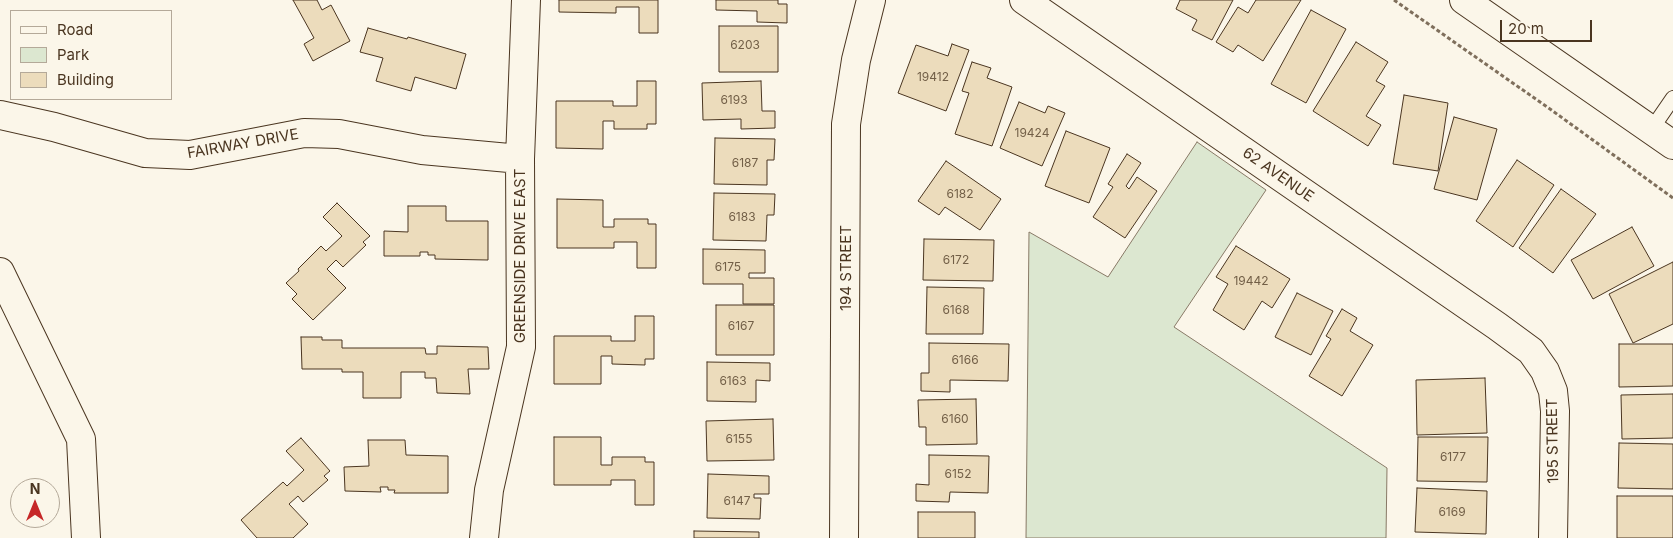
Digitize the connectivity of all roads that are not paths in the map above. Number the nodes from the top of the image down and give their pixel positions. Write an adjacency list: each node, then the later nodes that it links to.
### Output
1 (526, 0): 9 (street, GREENSIDE DRIVE EAST)
2 (871, 0): 14 (street, 194 STREET)
3 (1024, 0): 11 (street, 62 AVENUE)
4 (1464, 0): 7 (street)
5 (1673, 98): 7 (lane)
6 (0, 114): 9 (street, FAIRWAY DRIVE)
7 (1662, 135): 8 (street)
8 (1673, 145)
9 (520, 160): 13 (street, GREENSIDE DRIVE EAST)
10 (0, 272): 12 (street)
11 (1530, 351): 15 (street, 195 STREET)
12 (86, 538)
13 (484, 538)
14 (844, 538)
15 (1553, 538)

